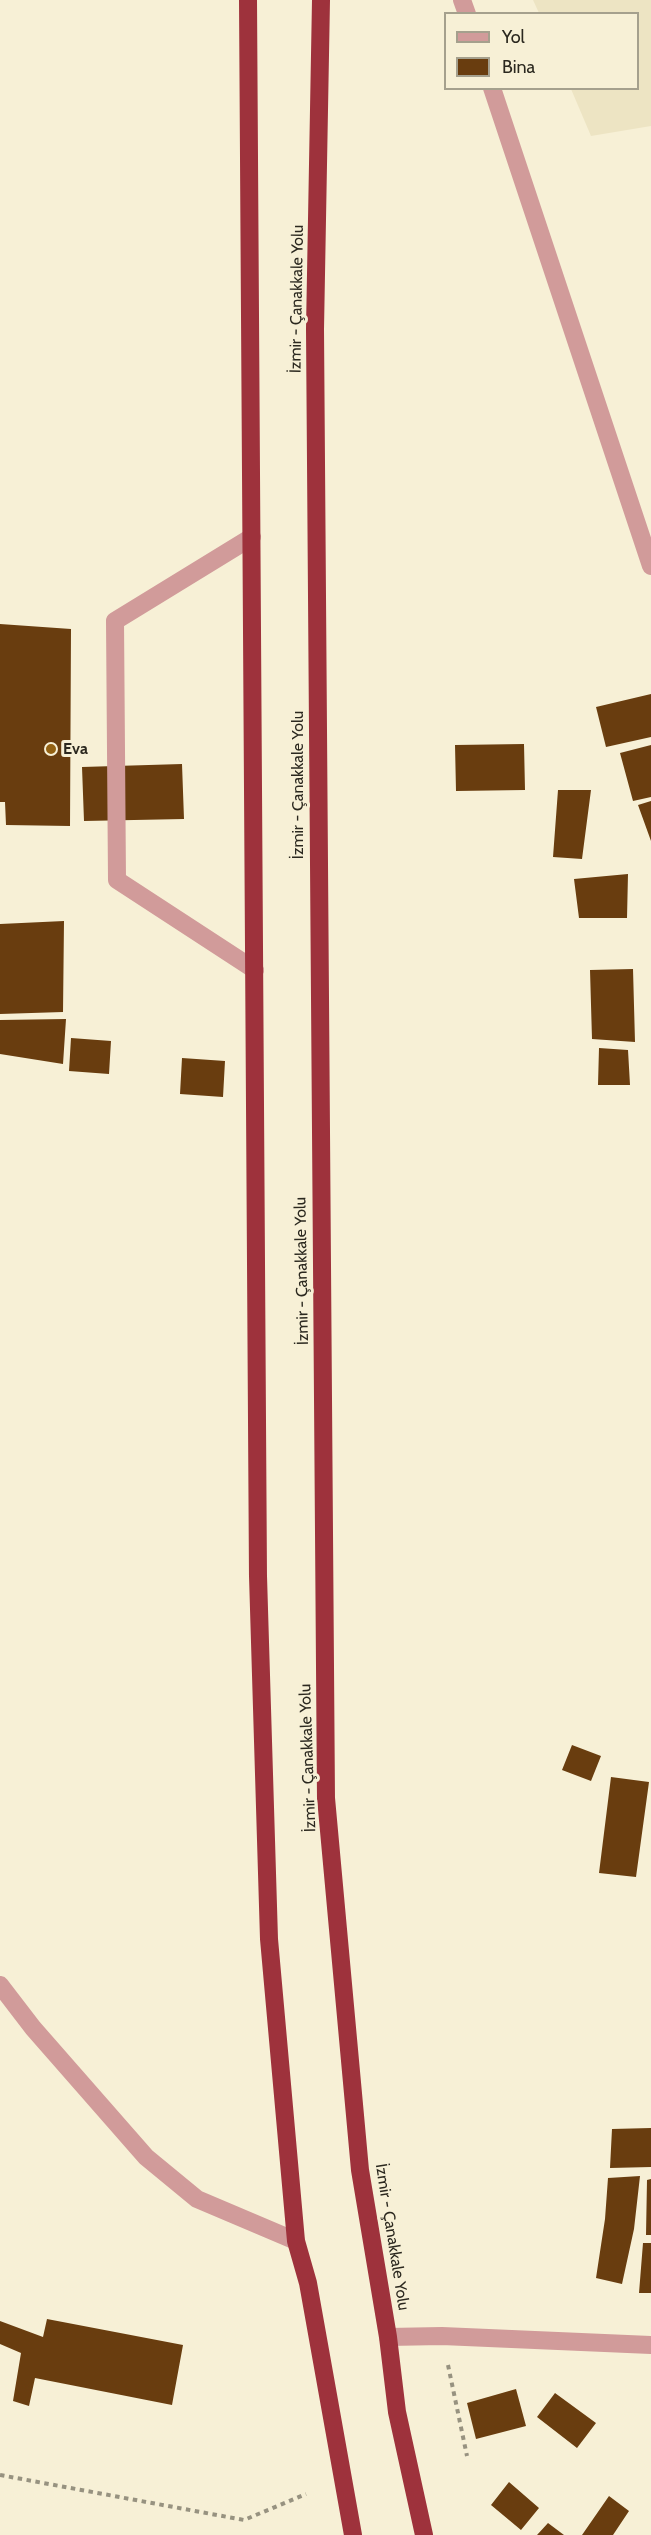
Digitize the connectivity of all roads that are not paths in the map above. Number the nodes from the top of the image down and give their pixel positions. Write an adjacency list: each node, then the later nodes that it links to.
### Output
1 (248, 0): 5 (highway)
2 (321, 0): 10 (highway, İzmir - Çanakkale Yolu)
3 (493, 90): 4 (street)
4 (645, 526): 6 (street)
5 (252, 537): 7 (highway); 7 (street)
6 (651, 566)
7 (255, 970): 9 (highway)
8 (0, 1985): 9 (street)
9 (296, 2241): 12 (highway)
10 (388, 2337): 11 (street); 13 (highway, İzmir - Çanakkale Yolu)
11 (651, 2345)
12 (353, 2535)
13 (424, 2535)

